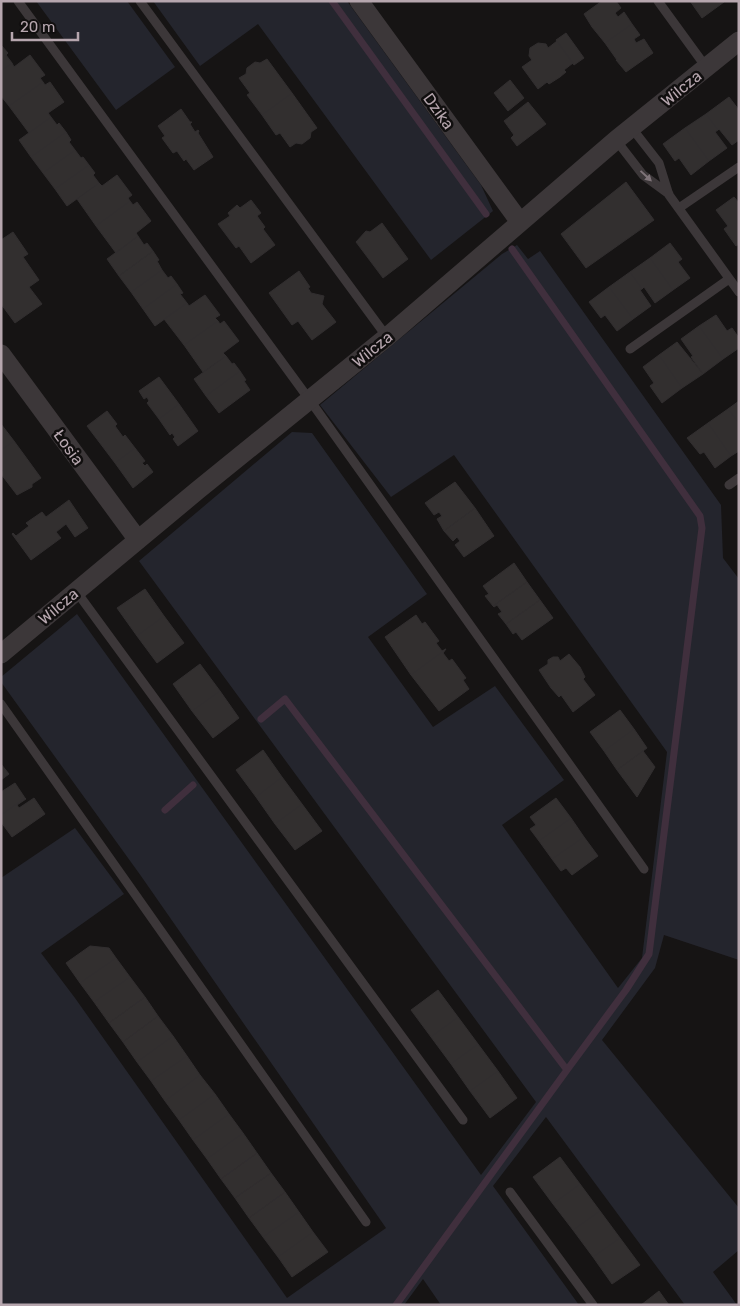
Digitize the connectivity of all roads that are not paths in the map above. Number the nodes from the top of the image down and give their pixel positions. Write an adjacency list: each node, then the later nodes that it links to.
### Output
1 (18, 1): 18 (lane)
2 (140, 1): 15 (lane)
3 (359, 1): 12 (street, Dzika)
4 (658, 1): 6 (lane)
5 (739, 41): 6 (street, Wilcza)
6 (706, 67): 7 (street, Wilcza)
7 (637, 134): 8 (street, Wilcza); 10 (lane)
8 (621, 146): 10 (lane, one-way to 10); 12 (street, Wilcza)
9 (739, 167): 11 (lane)
10 (669, 195): 11 (lane)
11 (679, 208): 13 (lane)
12 (520, 222): 15 (street, Wilcza)
13 (729, 279): 14 (lane); 16 (lane)
14 (739, 292)
15 (387, 337): 18 (street, Wilcza)
16 (630, 349)
17 (1, 354): 21 (street, Łosia)
18 (309, 400): 21 (street, Wilcza); 25 (lane)
19 (739, 478): 20 (lane)
20 (729, 485)
21 (138, 540): 22 (street, Wilcza)
22 (76, 591): 23 (street, Wilcza); 26 (lane)
23 (1, 654)
24 (1, 704): 28 (lane)
25 (644, 868)
26 (463, 1120)
27 (510, 1192): 29 (lane)
28 (366, 1222)
29 (593, 1305)

